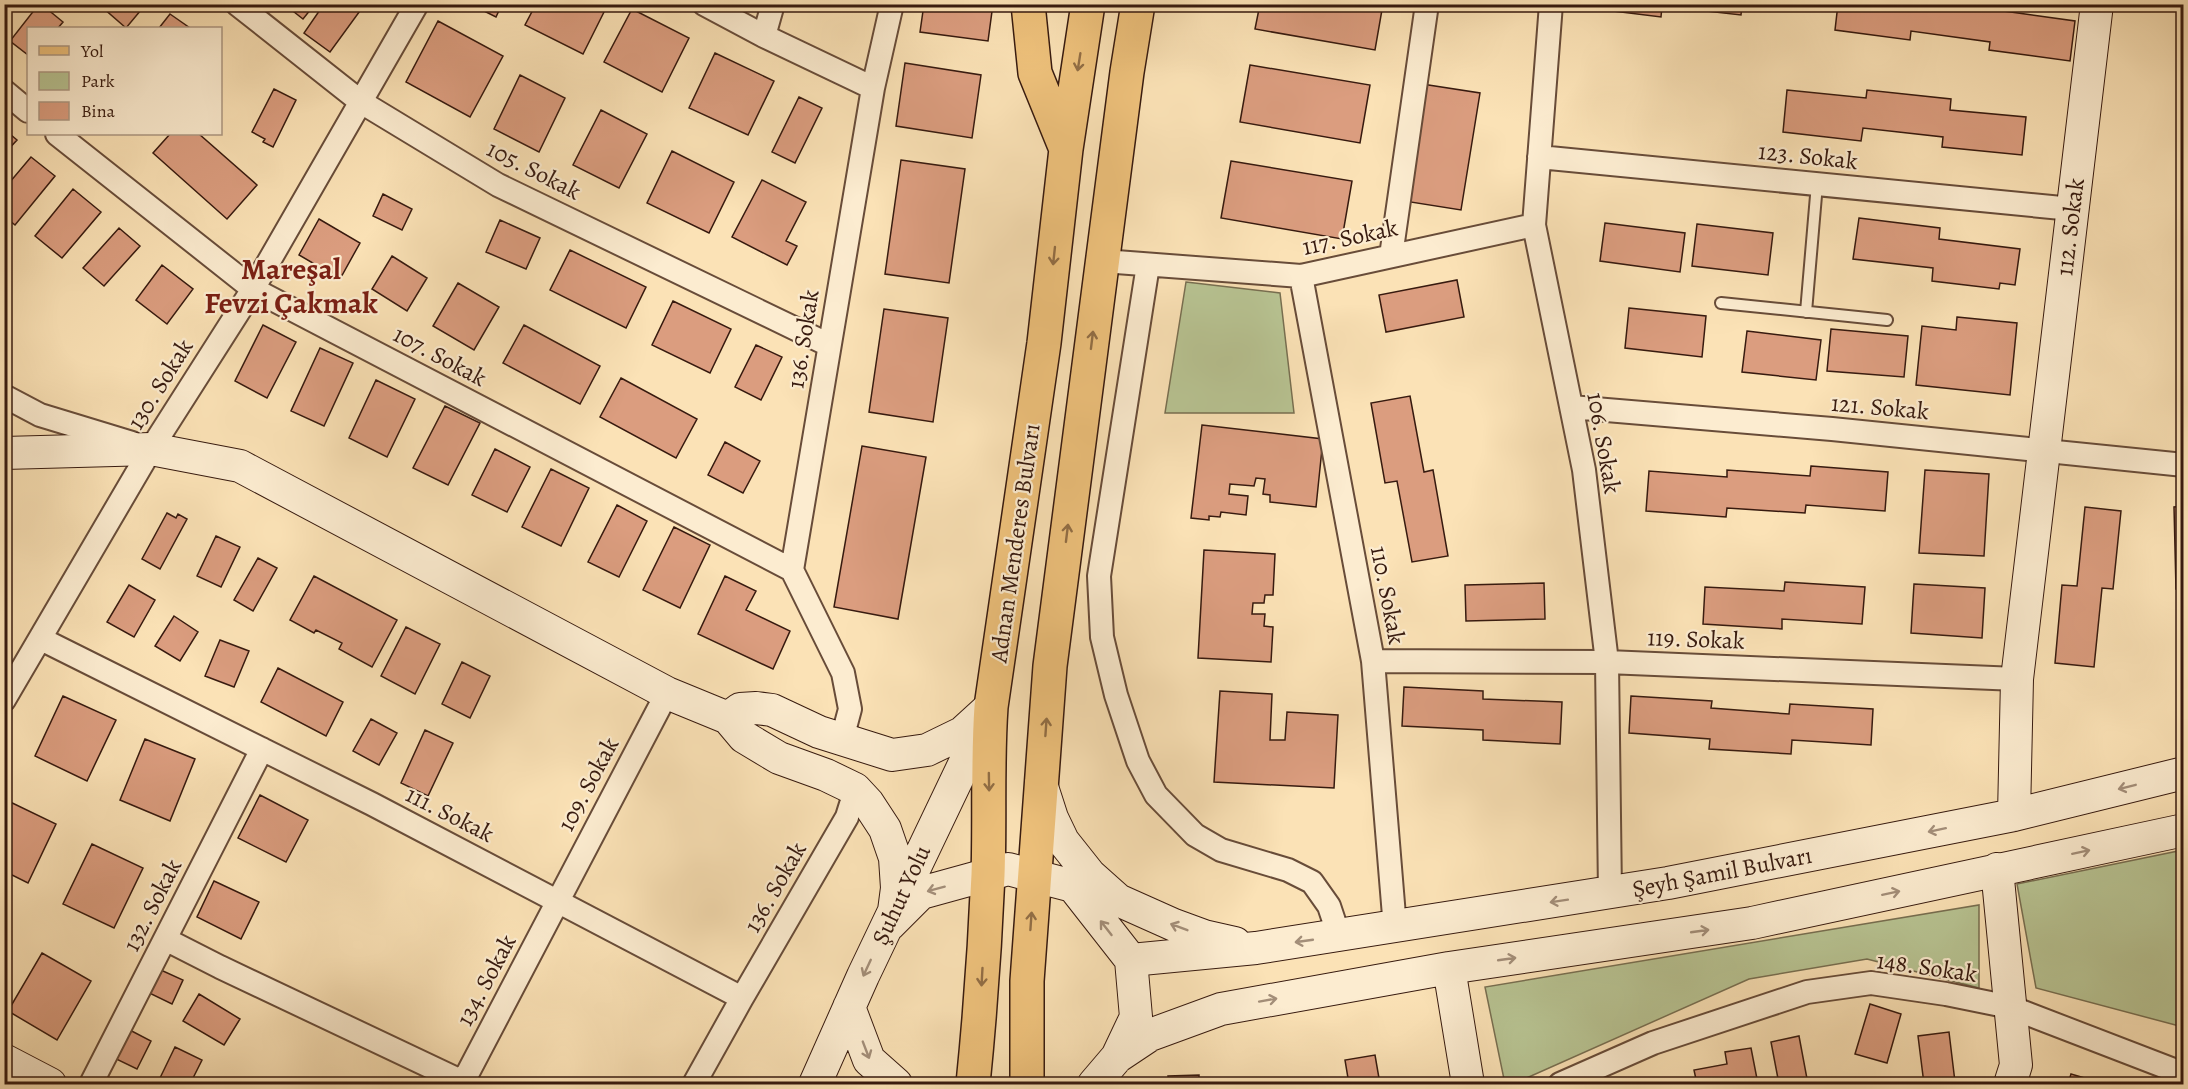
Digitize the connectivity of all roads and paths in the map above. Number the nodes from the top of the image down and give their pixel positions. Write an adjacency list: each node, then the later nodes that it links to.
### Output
1 (237, 4): 15 (street, 105. Sokak)
2 (417, 4): 15 (street, 130. Sokak)
3 (704, 4): 12 (street)
4 (773, 4): 12 (street)
5 (892, 4): 13 (street, 136. Sokak)
6 (1028, 4): 18 (main road)
7 (1089, 4): 18 (main road, Adnan Menderes Bulvarı, one-way to 18)
8 (1138, 4): 24 (main road, Adnan Menderes Bulvarı)
9 (1427, 4): 23 (street)
10 (1551, 4): 19 (street, 106. Sokak)
11 (2097, 4): 21 (main road, 112. Sokak)
12 (764, 36): 13 (street)
13 (873, 88): 31 (street, 136. Sokak)
14 (4, 92): 16 (street)
15 (361, 102): 27 (street, 130. Sokak); 31 (street, 105. Sokak)
16 (27, 110)
17 (58, 135): 27 (street, 107. Sokak)
18 (1066, 149): 45 (main road, Adnan Menderes Bulvarı, one-way to 45)
19 (1539, 157): 20 (street, 123. Sokak); 22 (street, 106. Sokak)
20 (1817, 184): 21 (street, 123. Sokak); 29 (lane)
21 (2072, 209): 35 (main road, 112. Sokak)
22 (1534, 225): 23 (street, 117. Sokak); 33 (street, 106. Sokak)
23 (1391, 256): 26 (street, 117. Sokak)
24 (1103, 261): 25 (street, 117. Sokak); 50 (main road, Adnan Menderes Bulvarı, one-way to 24)
25 (1148, 265): 26 (street, 117. Sokak); 61 (street)
26 (1301, 276): 40 (street, 110. Sokak)
27 (253, 289): 34 (street, 130. Sokak); 38 (street, 107. Sokak)
28 (1720, 303): 29 (lane)
29 (1806, 312): 30 (lane)
30 (1887, 320)
31 (829, 345): 38 (street, 136. Sokak)
32 (4, 396): 34 (street)
33 (1571, 407): 35 (street, 121. Sokak); 41 (street, 106. Sokak)
34 (151, 448): 36 (main road); 39 (street, 130. Sokak); 43 (main road)
35 (2044, 449): 37 (street, 121. Sokak); 42 (main road, 112. Sokak)
36 (4, 453)
37 (2184, 465)
38 (792, 570): 47 (street)
39 (41, 639): 44 (street, 130. Sokak); 48 (street, 111. Sokak)
40 (1373, 661): 41 (street, 119. Sokak); 60 (street, 110. Sokak)
41 (1607, 662): 42 (street, 119. Sokak); 57 (street, 106. Sokak)
42 (2017, 679): 52 (main road, 112. Sokak)
43 (667, 693): 46 (main road); 58 (street, 109. Sokak)
44 (4, 700)
45 (992, 707): 47 (main road); 55 (main road, Adnan Menderes Bulvarı, one-way to 55); 59 (main road, Şuhut Yolu)
46 (728, 718): 47 (main road); 59 (main road)
47 (842, 739)
48 (262, 749): 58 (street, 111. Sokak); 62 (street, 132. Sokak)
49 (2184, 773): 52 (main road, Şeyh Şamil Bulvarı, one-way to 52)
50 (1041, 784): 56 (main road, Adnan Menderes Bulvarı); 63 (main road, one-way to 50)
51 (852, 801): 66 (street, 136. Sokak)
52 (2014, 814): 57 (main road, Şeyh Şamil Bulvarı, one-way to 57)
53 (2184, 830): 54 (main road, one-way to 53)
54 (1997, 869): 65 (main road, one-way to 54); 68 (main road)
55 (988, 875): 56 (main road); 59 (main road, one-way to 59); 78 (main road, Adnan Menderes Bulvarı, one-way to 78)
56 (1035, 876): 64 (main road, one-way to 56); 79 (main road, Adnan Menderes Bulvarı, one-way to 56)
57 (1610, 893): 60 (main road, Şeyh Şamil Bulvarı, one-way to 60)
58 (558, 901): 66 (street, 111. Sokak); 74 (street, 134. Sokak)
59 (889, 921): 67 (main road, Şuhut Yolu, one-way to 67)
60 (1395, 928): 61 (main road, Şeyh Şamil Bulvarı)
61 (1339, 936): 63 (main road, Şeyh Şamil Bulvarı, one-way to 63)
62 (165, 939): 73 (street, 132. Sokak); 74 (street)
63 (1256, 948): 64 (main road, Şeyh Şamil Bulvarı)
64 (1131, 960): 70 (main road)
65 (1449, 968): 69 (main road, one-way to 65); 81 (main road)
66 (742, 998): 75 (street)
67 (849, 1007): 76 (main road, Şuhut Yolu); 77 (main road, one-way to 77)
68 (2010, 1007): 72 (street, 148. Sokak); 82 (street, 148. Sokak); 83 (main road)
69 (1221, 1009): 70 (main road); 71 (main road)
70 (1136, 1017): 71 (main road)
71 (1117, 1057): 80 (main road)
72 (2184, 1074)
73 (91, 1084)
74 (464, 1084)
75 (694, 1084)
76 (815, 1084)
77 (896, 1084)
78 (974, 1084)
79 (1027, 1084)
80 (1094, 1084)
81 (1468, 1084)
82 (1560, 1084)
83 (2010, 1084)

